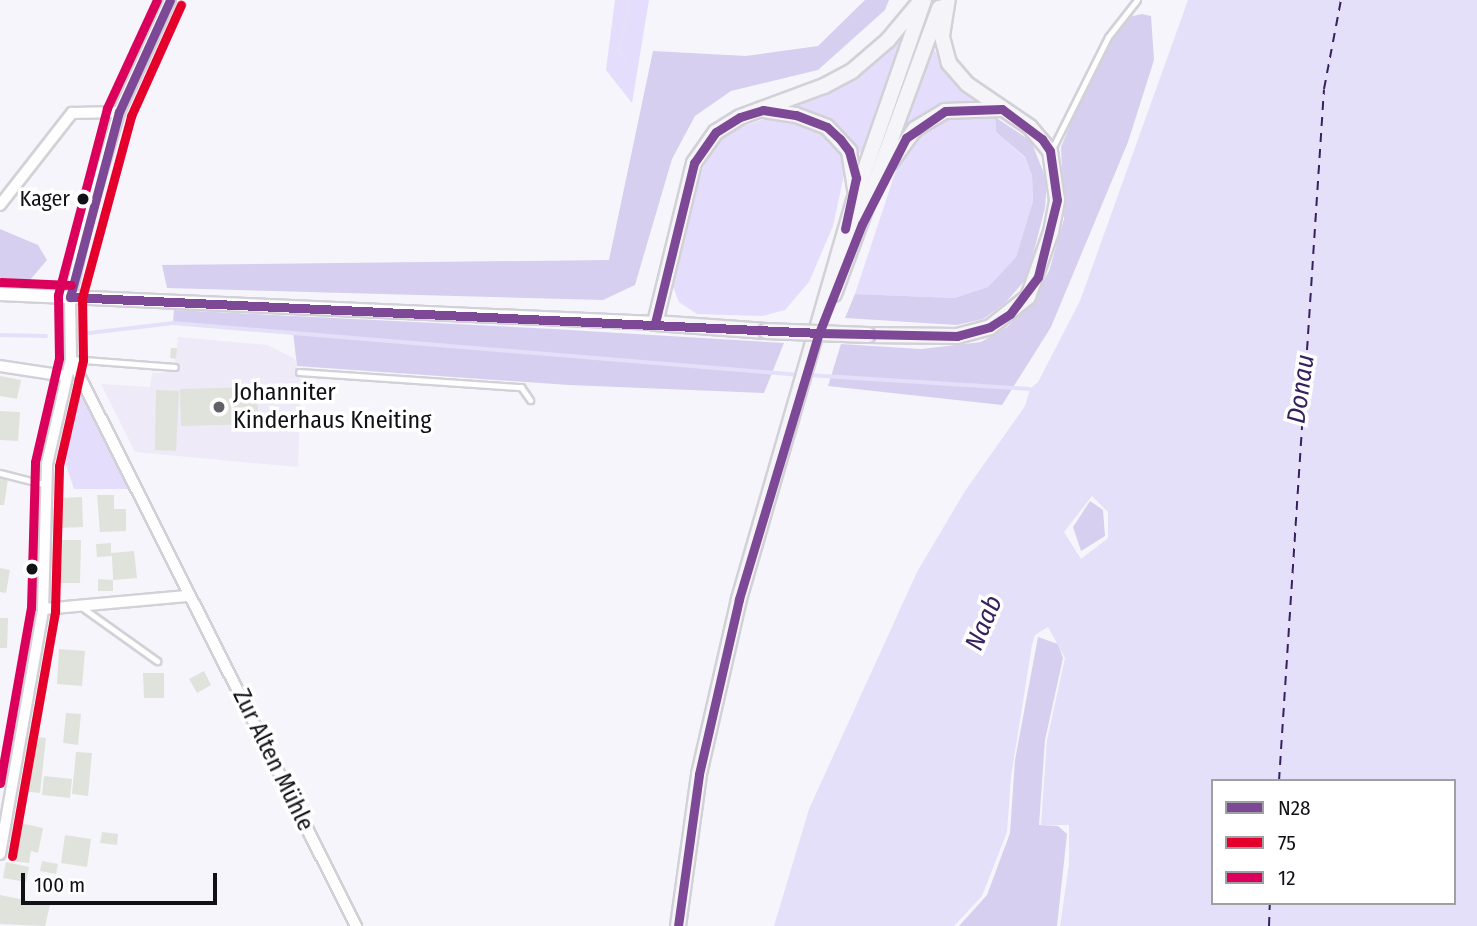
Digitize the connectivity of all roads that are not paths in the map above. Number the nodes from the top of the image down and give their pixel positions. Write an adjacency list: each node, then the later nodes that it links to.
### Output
1 (170, 0): 8 (street, Zur Alten Mühle)
2 (923, 0): 7 (main road); 10 (main road)
3 (942, 0): 12 (main road)
4 (948, 0): 6 (main road)
5 (1137, 0): 9 (lane)
6 (1002, 109): 9 (main road); 12 (main road)
7 (763, 110): 10 (main road); 15 (main road)
8 (119, 112): 11 (street); 14 (street, Zur Alten Mühle)
9 (1050, 152): 15 (main road, bridge)
10 (854, 201): 17 (main road)
11 (0, 205)
12 (862, 224): 17 (main road)
13 (0, 295): 14 (street)
14 (70, 297): 15 (street); 16 (street, Zur Alten Mühle)
15 (656, 323)
16 (71, 359): 19 (lane); 21 (street); 25 (street, Zur Alten Mühle)
17 (808, 362): 31 (main road)
18 (0, 366): 21 (street)
19 (175, 367)
20 (299, 372): 22 (lane)
21 (65, 376): 24 (street)
22 (530, 400)
23 (0, 473): 24 (lane)
24 (47, 485): 27 (street)
25 (187, 596): 26 (street); 30 (street, Zur Alten Mühle)
26 (80, 606): 27 (street); 28 (lane)
27 (43, 609): 29 (street)
28 (157, 661)
29 (0, 854)
30 (356, 926)
31 (678, 926)

